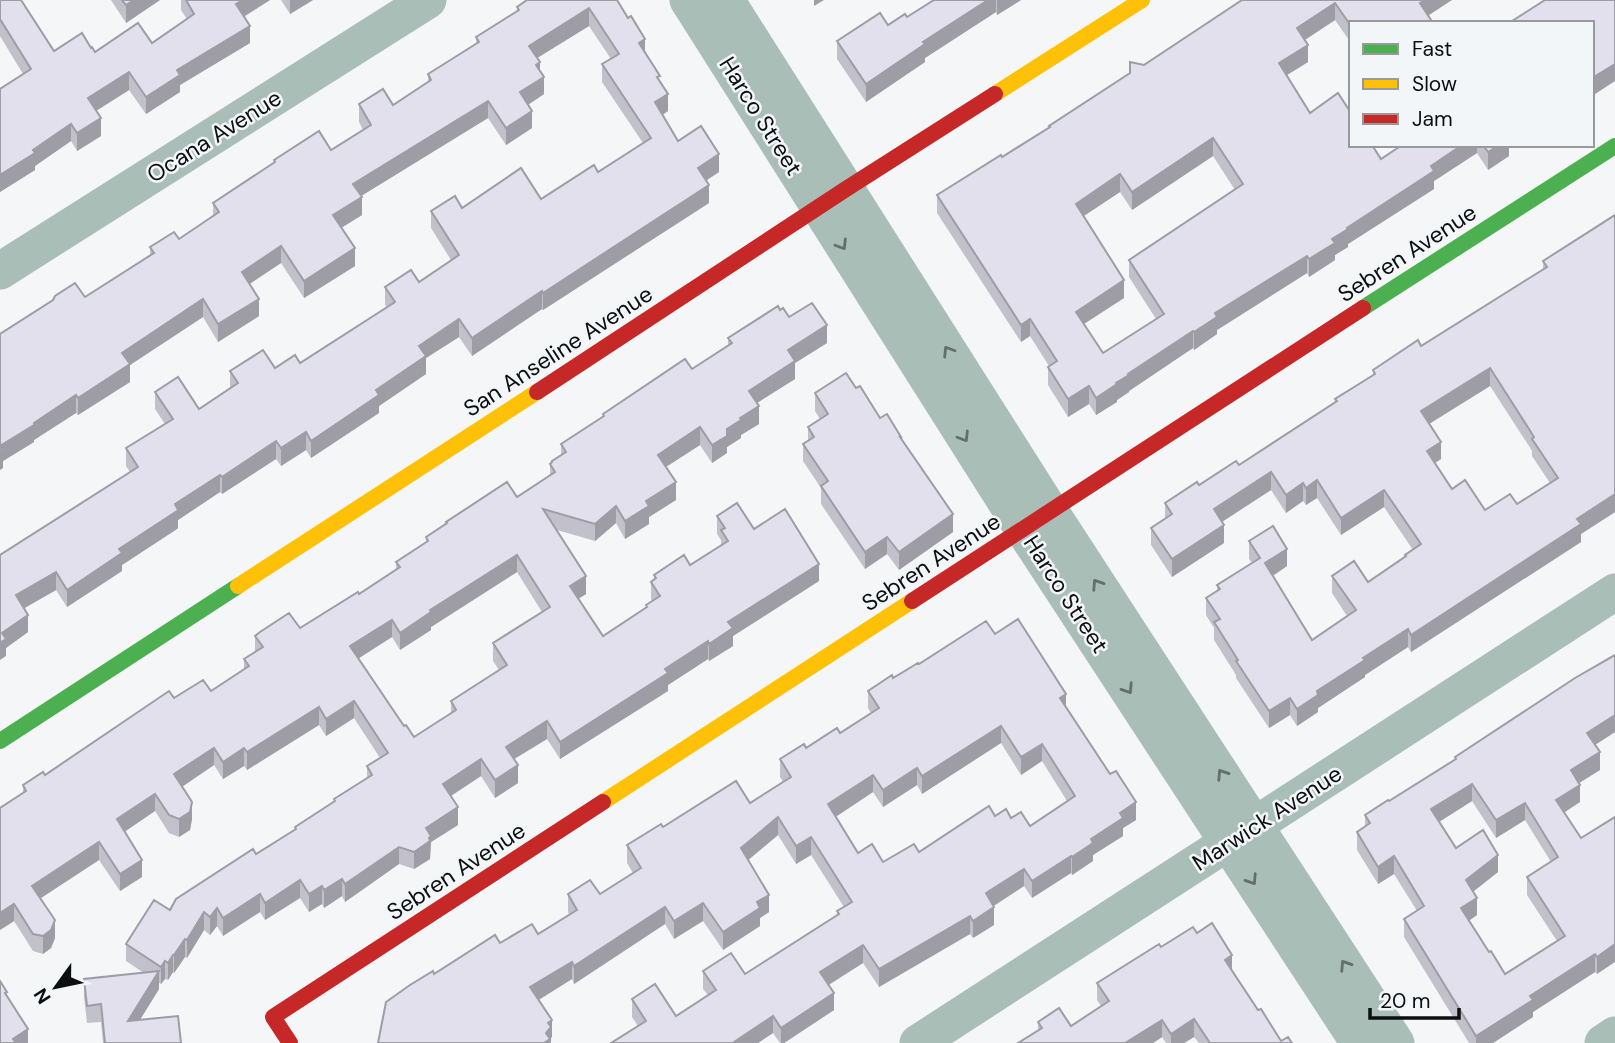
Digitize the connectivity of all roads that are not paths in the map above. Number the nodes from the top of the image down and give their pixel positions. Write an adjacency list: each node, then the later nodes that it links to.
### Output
1 (428, 0): 7 (street, Ocana Avenue)
2 (688, 0): 6 (street, Harco Street)
3 (726, 0): 6 (street, Harco Street)
4 (1142, 0): 6 (street, San Anseline Avenue)
5 (1615, 146): 8 (street, Sebren Avenue)
6 (832, 199): 8 (street, Harco Street); 10 (street, San Anseline Avenue)
7 (0, 271)
8 (1036, 520): 11 (street, Harco Street); 13 (street, Sebren Avenue)
9 (1615, 592): 11 (street, Marwick Avenue)
10 (0, 741)
11 (1242, 834): 14 (street, Marwick Avenue); 15 (street, Harco Street, one-way to 15); 16 (street, Harco Street, one-way to 11)
12 (1615, 1035): 17 (street)
13 (290, 1043)
14 (919, 1043)
15 (1359, 1043)
16 (1396, 1043)
17 (1603, 1043)

